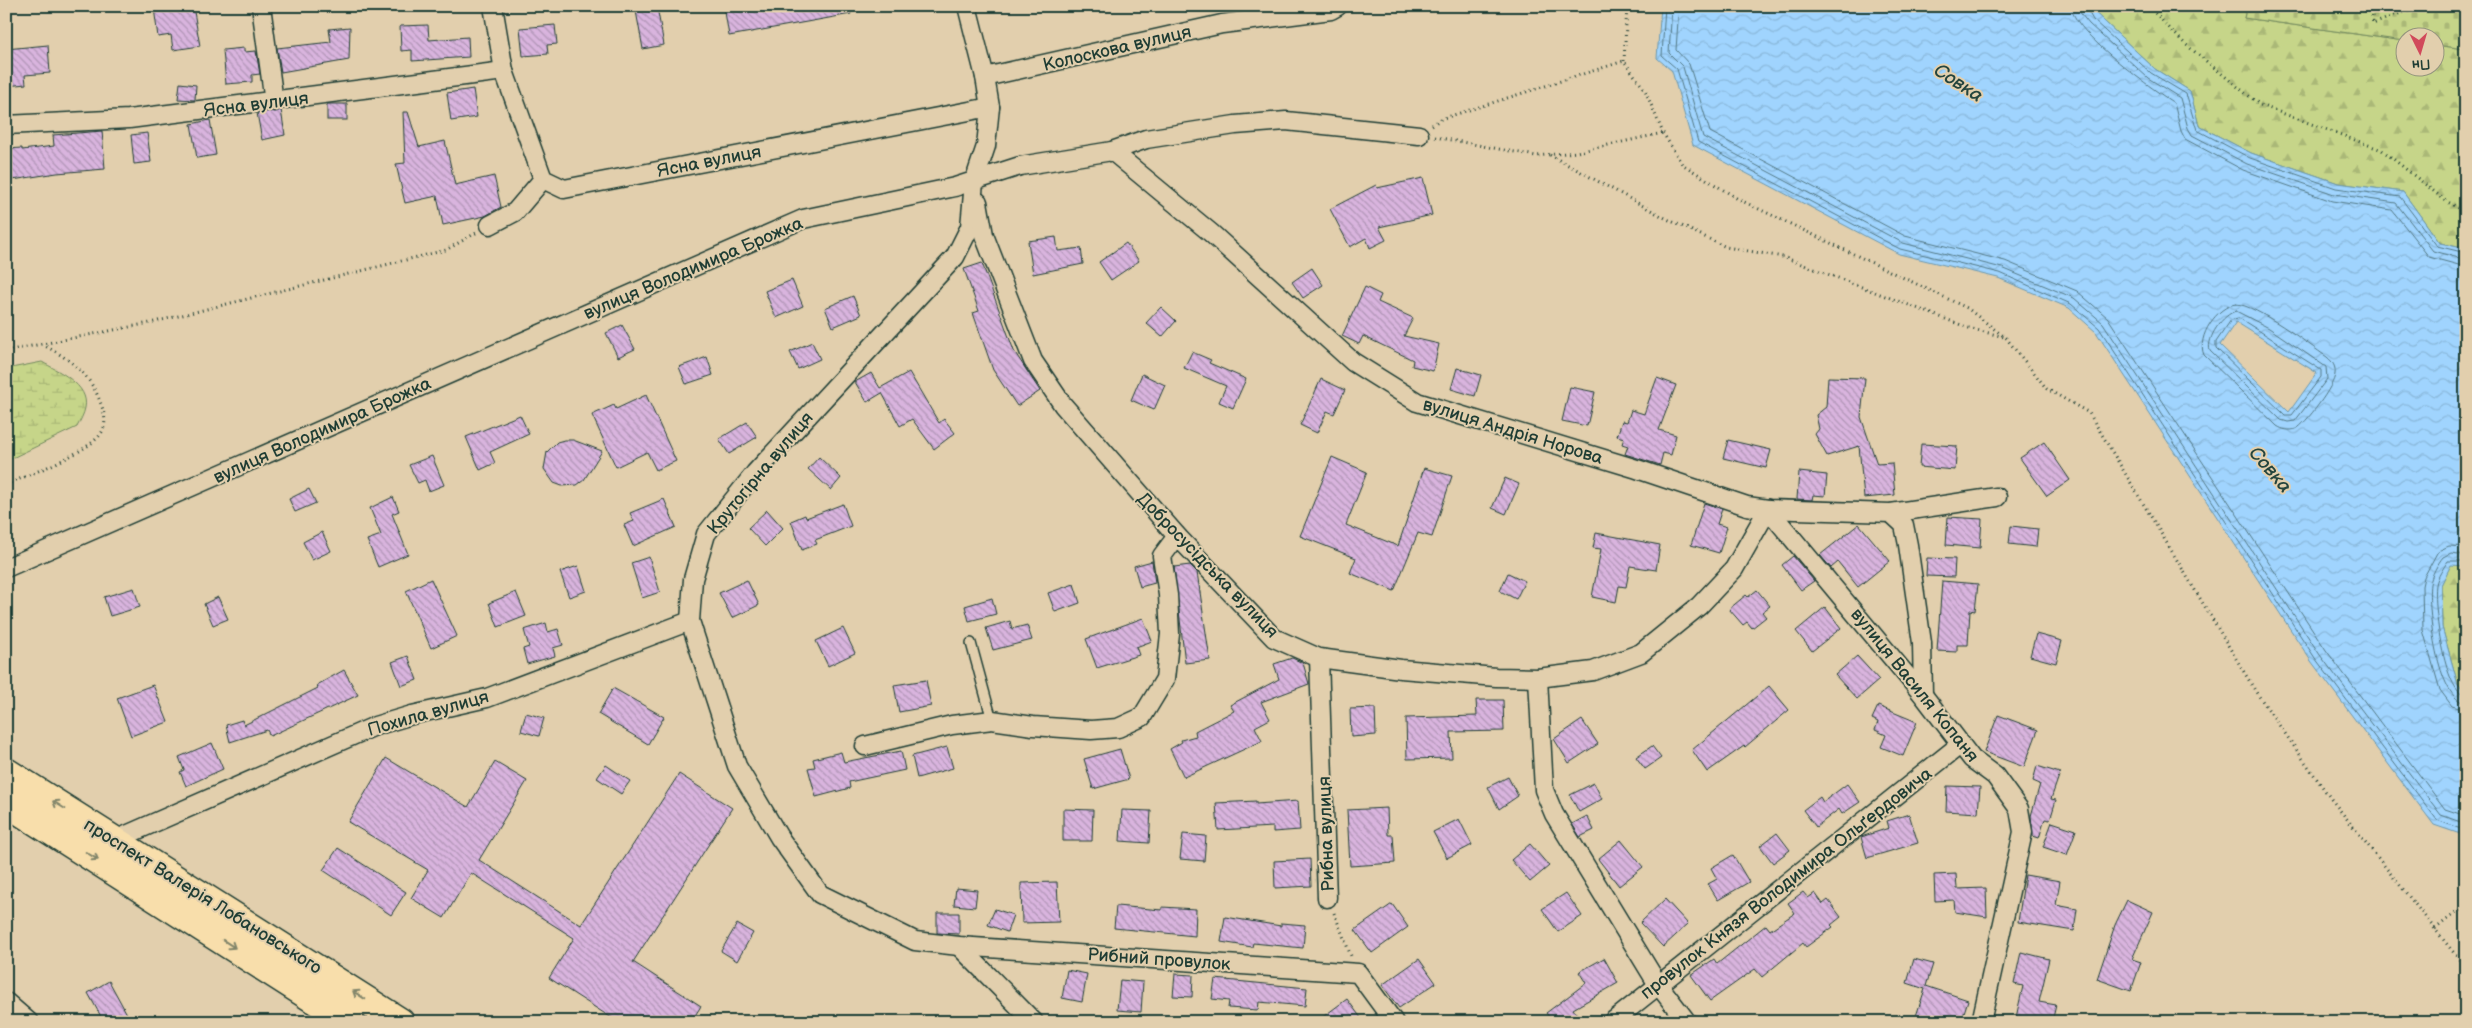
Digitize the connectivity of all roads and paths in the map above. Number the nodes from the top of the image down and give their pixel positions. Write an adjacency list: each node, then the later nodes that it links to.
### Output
1 (261, 6): 12 (street)
2 (493, 6): 10 (street)
3 (967, 6): 11 (street, Крутогірна вулиця)
4 (1338, 6): 11 (street, Колоскова вулиця)
5 (1627, 6): 9 (path)
6 (2148, 6): 23 (path)
7 (2371, 6): 8 (path)
8 (2419, 6)
9 (1624, 61): 14 (path); 16 (path)
10 (504, 71): 12 (street, Ясна вулиця); 21 (street)
11 (986, 77): 13 (street, Крутогірна вулиця)
12 (274, 102): 15 (street, Ясна вулиця)
13 (990, 107): 21 (street, Ясна вулиця); 22 (street, Крутогірна вулиця)
14 (1441, 119)
15 (6, 125)
16 (1663, 133): 20 (path); 25 (path)
17 (1419, 135): 19 (street, вулиця Володимира Брожка)
18 (1441, 138): 20 (path)
19 (1112, 151): 22 (street, вулиця Володимира Брожка); 30 (street, вулиця Андрія Норова)
20 (1550, 155): 25 (path)
21 (543, 179): 24 (street)
22 (974, 182): 32 (street, Добросусідська вулиця); 33 (street, вулиця Володимира Брожка); 34 (street, Крутогірна вулиця)
23 (2466, 212)
24 (490, 225): 26 (path)
25 (2006, 338): 47 (path)
26 (42, 344): 27 (path); 28 (path)
27 (6, 351)
28 (6, 484)
29 (1997, 498): 31 (street, вулиця Андрія Норова)
30 (1768, 509): 31 (street, вулиця Андрія Норова); 37 (street, Добросусідська вулиця); 38 (street, вулиця Василя Копаня)
31 (1891, 513): 38 (street)
32 (1176, 536): 36 (street, Добросусідська вулиця); 39 (street)
33 (6, 568)
34 (690, 621): 44 (street, Похила вулиця); 48 (street, Крутогірна вулиця)
35 (971, 643): 39 (lane)
36 (1319, 658): 37 (street, Добросусідська вулиця); 45 (street, Рибна вулиця)
37 (1538, 678): 51 (street)
38 (1923, 694): 40 (street, вулиця Василя Копаня)
39 (992, 720): 41 (street)
40 (1961, 744): 51 (street, провулок Князя Володимира Ольґердовича); 60 (street, вулиця Василя Копаня)
41 (865, 746)
42 (6, 772): 44 (main road, проспект Валерія Лобановського, one-way to 42)
43 (6, 802): 54 (main road, проспект Валерія Лобановського, one-way to 54)
44 (115, 840): 55 (main road, проспект Валерія Лобановського, one-way to 44)
45 (1327, 898): 50 (path, Рибна вулиця)
46 (2466, 905): 47 (path)
47 (2435, 929): 49 (path)
48 (959, 946): 50 (street, Рибний провулок); 56 (street)
49 (2466, 968)
50 (1358, 973): 57 (street)
51 (1657, 983): 58 (street, провулок Князя Володимира Ольґердовича); 59 (street)
52 (6, 1002): 53 (street)
53 (29, 1022)
54 (350, 1022)
55 (400, 1022)
56 (1034, 1022)
57 (1394, 1022)
58 (1612, 1022)
59 (1687, 1022)
60 (1981, 1022)

